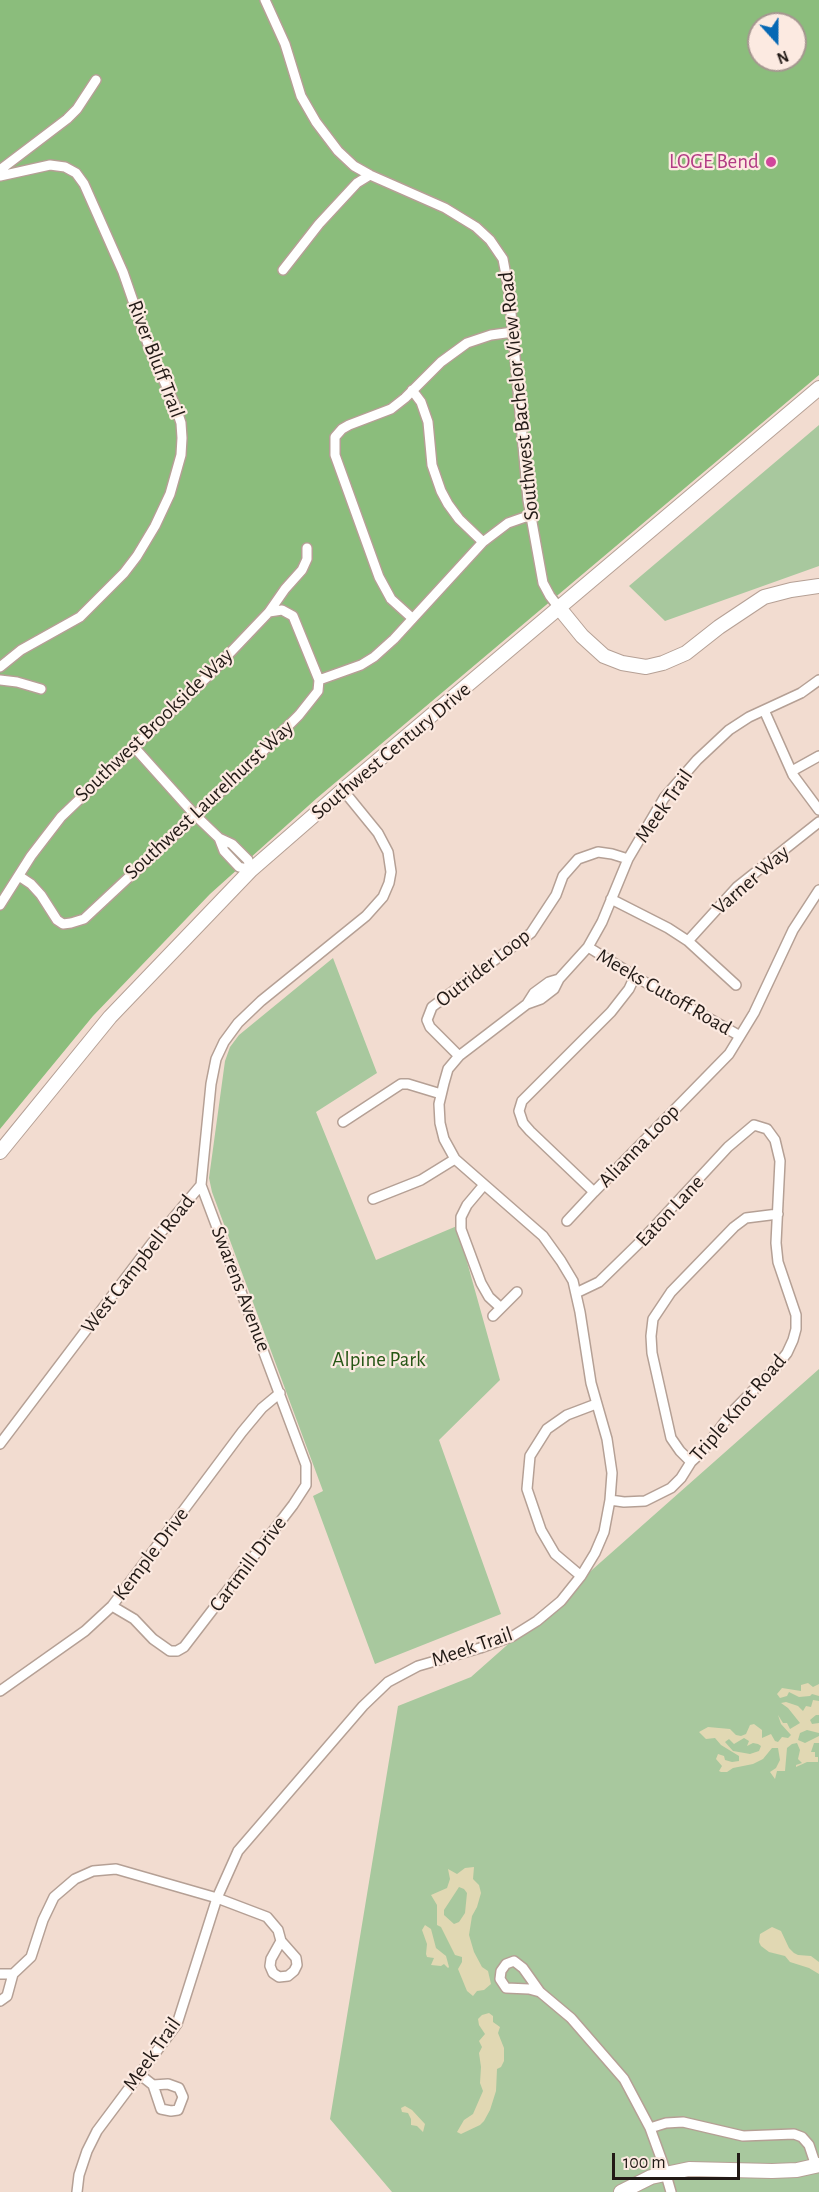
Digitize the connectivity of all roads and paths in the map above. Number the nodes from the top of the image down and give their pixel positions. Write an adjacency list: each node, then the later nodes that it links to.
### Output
1 (265, 0): 4 (street, Southwest Bachelor View Road)
2 (96, 80): 3 (street)
3 (0, 170)
4 (370, 175): 6 (street); 7 (street, Southwest Bachelor View Road)
5 (0, 176): 17 (street, River Bluff Trail)
6 (283, 270)
7 (513, 332): 9 (street); 10 (street, Southwest Bachelor View Road)
8 (819, 388): 14 (main road, Southwest Century Drive)
9 (412, 390): 11 (street); 16 (street)
10 (531, 515): 11 (street); 14 (street, Southwest Bachelor View Road)
11 (483, 542): 16 (street)
12 (308, 548): 15 (street, Southwest Brookside Way)
13 (819, 586): 14 (main road)
14 (560, 609): 26 (main road, Southwest Century Drive)
15 (268, 612): 19 (street); 23 (street, Southwest Brookside Way)
16 (412, 618): 19 (street)
17 (0, 667)
18 (0, 680): 21 (street)
19 (320, 680): 28 (street, Southwest Laurelhurst Way)
20 (819, 680): 22 (street, Meek Trail)
21 (41, 689)
22 (764, 710): 25 (street); 30 (street, Meek Trail)
23 (134, 747): 28 (street); 32 (street, Southwest Brookside Way)
24 (819, 756): 25 (street)
25 (792, 771): 27 (street)
26 (343, 790): 31 (main road, Southwest Century Drive); 47 (street, West Campbell Road)
27 (819, 810)
28 (195, 815): 31 (street); 32 (street, Southwest Laurelhurst Way)
29 (819, 822): 36 (street, Varner Way)
30 (627, 859): 34 (street, Meek Trail); 41 (street, Outrider Loop)
31 (251, 870): 45 (main road, Southwest Century Drive)
32 (19, 876): 35 (street, Southwest Brookside Way)
33 (819, 890): 40 (street, Alianna Loop)
34 (611, 899): 36 (street); 37 (street, Meek Trail)
35 (0, 905)
36 (688, 941): 39 (street)
37 (588, 947): 38 (street, Meeks Cutoff Road); 41 (street, Meek Trail)
38 (636, 976): 40 (street, Meeks Cutoff Road); 49 (street, Alianna Loop)
39 (736, 985)
40 (740, 1036): 49 (street, Alianna Loop)
41 (459, 1056): 42 (street, Meek Trail)
42 (441, 1094): 43 (street); 46 (street, Meek Trail)
43 (343, 1122)
44 (760, 1126): 51 (street, Triple Knot Road); 54 (street, Eaton Lane)
45 (0, 1152)
46 (455, 1159): 48 (street, Meek Trail); 50 (street)
47 (201, 1185): 57 (street, Swarens Avenue); 59 (street, West Campbell Road)
48 (483, 1186): 54 (street, Meek Trail); 55 (street)
49 (594, 1192): 52 (street)
50 (373, 1199)
51 (777, 1214): 60 (street, Triple Knot Road); 60 (street)
52 (567, 1221)
53 (517, 1292): 55 (street)
54 (576, 1293): 58 (street, Meek Trail)
55 (501, 1308): 56 (street)
56 (493, 1316)
57 (280, 1393): 63 (street, Kemple Drive); 63 (street, Cartmill Drive)
58 (596, 1404): 61 (street, Meek Trail); 62 (street)
59 (0, 1444)
60 (691, 1462): 61 (street, Triple Knot Road)
61 (610, 1500): 62 (street, Meek Trail)
62 (581, 1576): 65 (street, Meek Trail)
63 (112, 1606): 64 (street, Kemple Drive)
64 (0, 1691)
65 (217, 1898): 66 (street); 68 (street); 71 (street, Meek Trail)
66 (281, 1941)
67 (0, 1974): 68 (street)
68 (13, 1974): 70 (street)
69 (540, 1992): 73 (street)
70 (0, 2001)
71 (139, 2074): 72 (street); 76 (street, Meek Trail)
72 (153, 2085)
73 (650, 2128): 74 (street); 75 (street)
74 (818, 2165): 75 (main road)
75 (665, 2173): 77 (main road); 78 (street)
76 (77, 2192)
77 (621, 2192)
78 (671, 2192)

